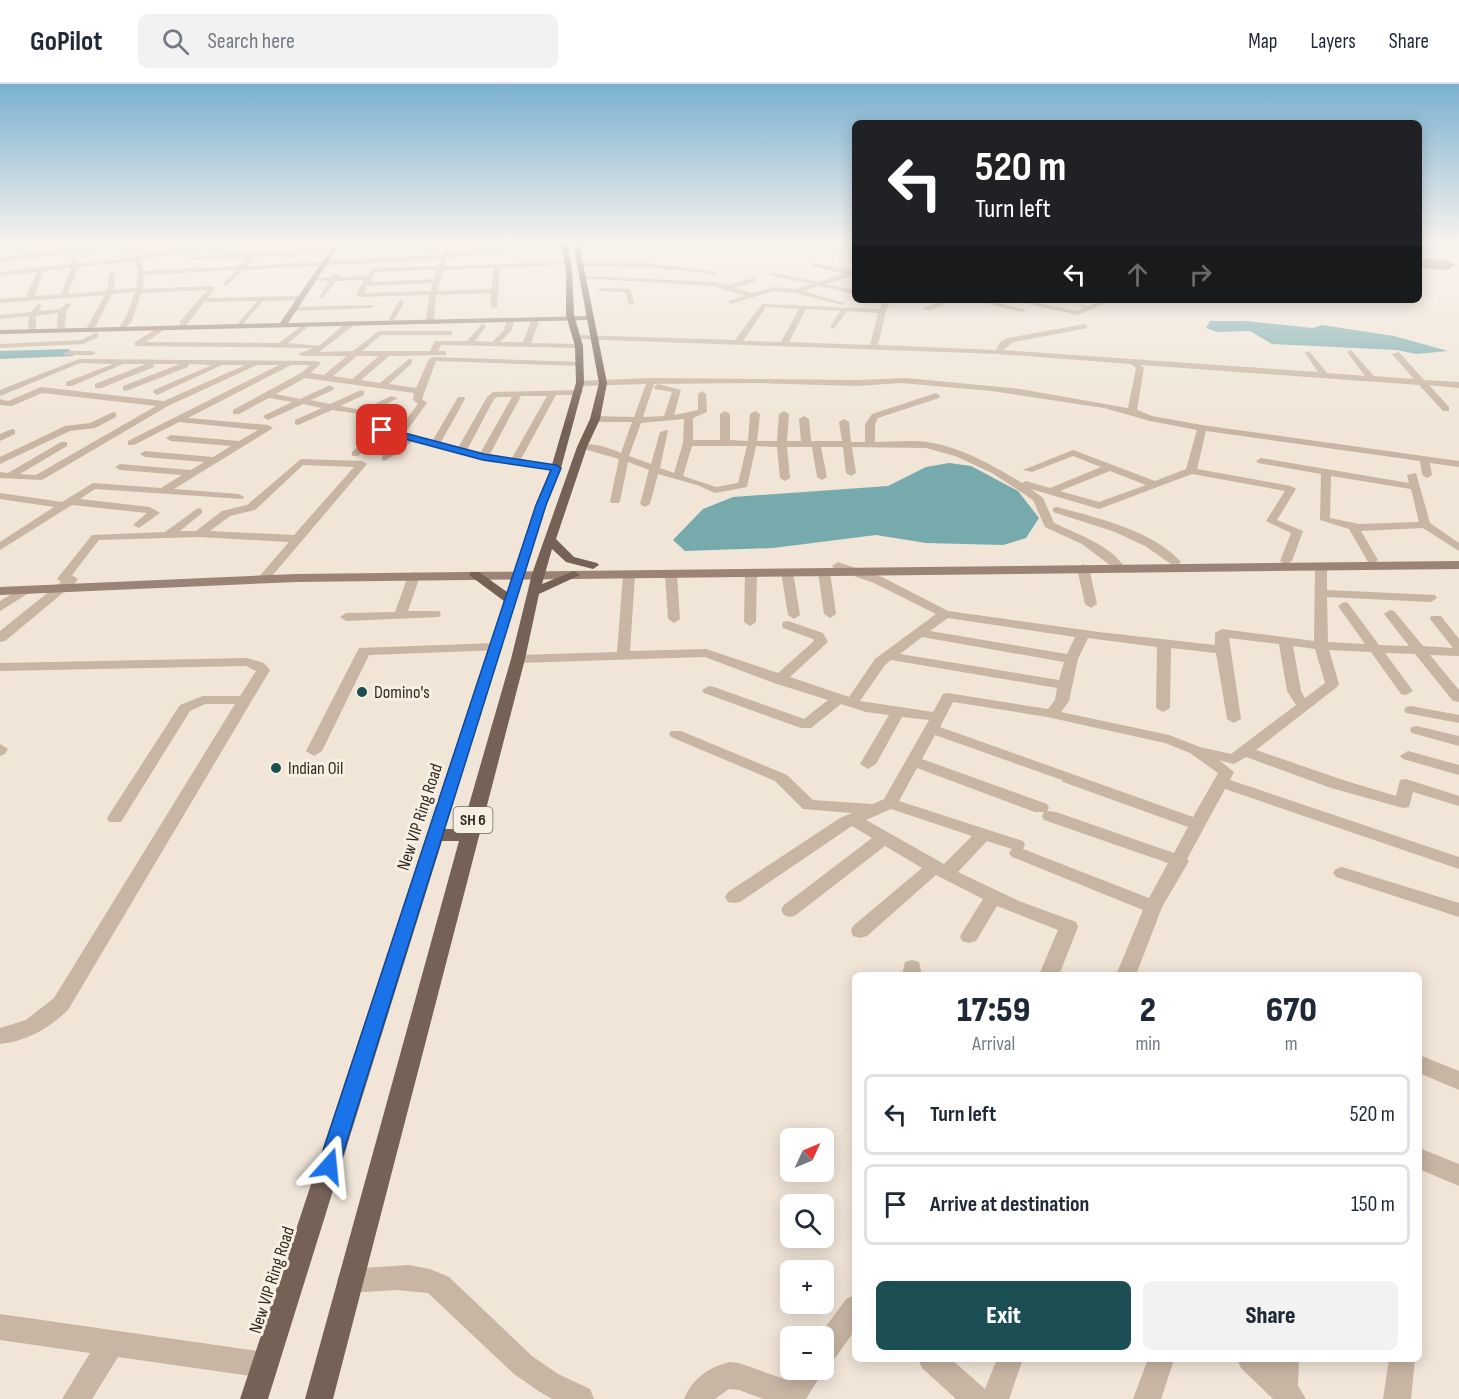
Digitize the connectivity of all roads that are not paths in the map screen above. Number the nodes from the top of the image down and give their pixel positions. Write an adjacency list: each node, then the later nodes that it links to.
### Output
1 (39, 304): 32 (street)
2 (66, 304): 30 (street)
3 (105, 304): 58 (street)
4 (133, 304): 52 (street)
5 (199, 304): 46 (street)
6 (229, 304): 26 (street)
7 (256, 304): 43 (street)
8 (296, 304): 27 (street)
9 (400, 304): 37 (street)
10 (433, 304): 41 (street)
11 (572, 304): 36 (main road, New VIP Ring Road / SH 6)
12 (586, 304): 34 (main road, New VIP Ring Road / SH 6)
13 (825, 304): 24 (street)
14 (865, 304): 22 (street)
15 (938, 304): 29 (street)
16 (1009, 304): 31 (street)
17 (1018, 304): 35 (street)
18 (1025, 304): 25 (street)
19 (1071, 304): 25 (street)
20 (1099, 304): 25 (street)
21 (789, 306): 23 (street); 65 (street)
22 (883, 306): 28 (street); 78 (street)
23 (804, 307): 24 (street); 71 (street)
24 (822, 308): 28 (street)
25 (1090, 308)
26 (226, 309)
27 (293, 309): 40 (street); 44 (street)
28 (845, 309): 53 (street)
29 (926, 309)
30 (62, 311): 32 (street); 51 (street)
31 (999, 312)
32 (33, 314): 33 (street); 55 (street)
33 (0, 316)
34 (589, 316): 36 (street); 63 (main road, New VIP Ring Road / SH 6)
35 (1048, 316)
36 (570, 317): 39 (street); 41 (street); 79 (main road, New VIP Ring Road / SH 6)
37 (391, 319): 40 (street); 41 (street)
38 (511, 319): 39 (street); 42 (street); 70 (street)
39 (536, 319): 73 (street)
40 (364, 320): 44 (street)
41 (431, 320): 42 (street); 45 (street)
42 (461, 320): 61 (street)
43 (242, 323): 44 (street); 47 (street)
44 (284, 323): 45 (street); 47 (street)
45 (351, 323): 76 (street)
46 (183, 324): 47 (street); 52 (street)
47 (198, 325): 54 (street); 68 (street)
48 (304, 326): 75 (street)
49 (482, 326): 69 (street)
50 (1085, 326): 82 (street)
51 (61, 327): 55 (street); 58 (street)
52 (124, 327): 54 (street); 56 (street); 58 (street)
53 (834, 327)
54 (161, 328): 68 (street)
55 (35, 329): 56 (street); 57 (street); 72 (street)
56 (71, 330): 67 (street)
57 (1, 331)
58 (93, 331): 67 (street)
59 (379, 333): 60 (street); 62 (street); 87 (street)
60 (417, 333): 61 (street); 64 (street)
61 (449, 333): 66 (street)
62 (364, 334)
63 (595, 336): 65 (street); 79 (street); 104 (main road, New VIP Ring Road / SH 6)
64 (410, 340)
65 (738, 342): 71 (street)
66 (438, 343): 69 (street); 89 (street)
67 (52, 344): 72 (street)
68 (174, 344): 75 (street); 90 (street)
69 (469, 344): 70 (street)
70 (493, 344): 73 (street); 81 (street)
71 (784, 344): 78 (street)
72 (15, 345): 74 (street)
73 (526, 345): 79 (street)
74 (0, 346)
75 (280, 346): 76 (street)
76 (324, 346): 86 (street)
77 (402, 346): 84 (street)
78 (874, 346): 82 (street)
79 (578, 350): 81 (street); 89 (street); 112 (main road, New VIP Ring Road / SH 6)
80 (68, 352): 90 (street)
81 (486, 352): 89 (street)
82 (998, 352): 97 (street)
83 (1352, 352): 101 (street)
84 (391, 353): 87 (street); 89 (street); 102 (street)
85 (1309, 353): 99 (street)
86 (308, 354): 87 (street); 90 (street); 96 (street)
87 (354, 354): 100 (street)
88 (1396, 354): 103 (street)
89 (433, 356): 114 (street)
90 (157, 359): 91 (street); 93 (street); 108 (street)
91 (125, 361): 105 (street); 115 (street)
92 (409, 361): 109 (street)
93 (193, 362): 94 (street); 110 (street)
94 (224, 362): 95 (street); 113 (street)
95 (259, 362): 96 (street); 126 (street)
96 (291, 362): 98 (street); 139 (street)
97 (1138, 367): 99 (street); 130 (street)
98 (304, 375): 100 (street); 120 (street)
99 (1324, 375): 101 (street)
100 (326, 378): 102 (street)
101 (1372, 379): 103 (street)
102 (354, 382): 109 (street)
103 (1422, 382): 107 (street); 129 (street)
104 (603, 383): 106 (street); 112 (street); 140 (main road, New VIP Ring Road / SH 6)
105 (69, 384)
106 (650, 384): 130 (street); 138 (street); 141 (street)
107 (1459, 385)
108 (98, 386)
109 (382, 386): 114 (street)
110 (126, 388)
111 (330, 388): 125 (street)
112 (579, 388): 117 (street); 179 (main road, New VIP Ring Road / SH 6)
113 (157, 392)
114 (419, 392): 150 (street)
115 (0, 393)
116 (361, 393): 128 (street)
117 (553, 393): 118 (street); 175 (street)
118 (518, 394): 165 (street); 168 (street)
119 (702, 394): 136 (street)
120 (268, 395): 125 (street); 131 (street)
121 (936, 396): 163 (street)
122 (394, 398): 128 (street)
123 (461, 399): 158 (street)
124 (0, 402): 126 (street)
125 (300, 402): 128 (street); 137 (street)
126 (165, 405): 186 (street)
127 (432, 405): 150 (street)
128 (331, 408): 144 (street)
129 (1446, 409)
130 (1132, 411): 146 (street)
131 (237, 412)
132 (725, 414): 155 (street)
133 (755, 414): 159 (street)
134 (784, 414): 160 (street)
135 (113, 415): 173 (street)
136 (689, 416): 138 (street); 154 (street)
137 (268, 417)
138 (668, 418): 141 (street)
139 (175, 419): 153 (street); 157 (street)
140 (595, 419): 141 (street); 164 (main road, New VIP Ring Road / SH 6)
141 (636, 419): 169 (street)
142 (804, 419): 161 (street)
143 (366, 420): 147 (street)
144 (298, 422)
145 (843, 422): 162 (street)
146 (1202, 428): 171 (street); 182 (street)
147 (382, 430): 150 (street); 167 (street)
148 (12, 432): 151 (street)
149 (665, 432): 180 (street)
150 (405, 436): 158 (street); 170 (street)
151 (0, 438)
152 (171, 438): 157 (street)
153 (131, 443)
154 (688, 443): 155 (street); 189 (street)
155 (725, 443): 159 (street)
156 (64, 444): 186 (street)
157 (240, 444): 172 (street)
158 (435, 444): 165 (street)
159 (752, 444): 160 (street); 189 (street)
160 (782, 444): 161 (street); 191 (street)
161 (811, 444): 162 (street); 190 (street)
162 (846, 444): 163 (street); 185 (street)
163 (870, 445): 192 (street)
164 (582, 447): 169 (street); 210 (main road, New VIP Ring Road / SH 6)
165 (461, 452): 168 (street)
166 (145, 454): 172 (street)
167 (355, 454)
168 (483, 457): 175 (street)
169 (624, 457): 180 (street); 199 (street)
170 (385, 458)
171 (1424, 459): 176 (street); 188 (street)
172 (214, 460): 184 (street)
173 (0, 461)
174 (1261, 461): 183 (street)
175 (515, 462): 179 (street)
176 (1459, 464)
177 (120, 467): 184 (street)
178 (1110, 467): 181 (street); 193 (street); 196 (street)
179 (556, 468): 223 (main road, New VIP Ring Road / SH 6)
180 (656, 469): 189 (street); 201 (street)
181 (1028, 470)
182 (1191, 471): 193 (street); 215 (street)
183 (1326, 472): 194 (street); 206 (street)
184 (192, 473): 195 (street)
185 (851, 473)
186 (5, 475)
187 (1412, 475): 194 (street)
188 (1427, 475)
189 (678, 477)
190 (822, 477)
191 (785, 478)
192 (1009, 478): 196 (street); 220 (street)
193 (1154, 484): 196 (street)
194 (1415, 488): 205 (street)
195 (163, 491): 198 (street); 200 (street)
196 (1051, 491)
197 (0, 496): 200 (street)
198 (239, 496)
199 (615, 501)
200 (66, 503): 204 (street); 211 (street)
201 (645, 504)
202 (1057, 510): 216 (street)
203 (198, 511): 208 (street)
204 (139, 525)
205 (1425, 525): 206 (street); 212 (street)
206 (1356, 527): 214 (street)
207 (199, 534): 208 (street); 209 (street); 209 (street)
208 (168, 535): 236 (street)
209 (297, 539): 231 (street)
210 (550, 540): 217 (main road); 224 (main road, New VIP Ring Road / SH 6)
211 (0, 548)
212 (1459, 548)
213 (1459, 559): 214 (street)
214 (1372, 560): 215 (street)
215 (1286, 561): 216 (street)
216 (1175, 562): 220 (street)
217 (592, 565): 219 (street); 224 (street)
218 (1459, 565): 221 (street)
219 (838, 566): 220 (street); 225 (street)
220 (1118, 566): 221 (street); 222 (street)
221 (1321, 567): 240 (street)
222 (1083, 568): 225 (street); 243 (street)
223 (521, 570): 224 (street); 229 (street); 231 (street); 242 (main road, New VIP Ring Road / SH 6)
224 (540, 570): 232 (street); 239 (main road, New VIP Ring Road / SH 6)
225 (853, 571): 227 (street); 248 (street)
226 (787, 572): 227 (street); 228 (street); 272 (street)
227 (824, 572): 247 (street)
228 (751, 573): 230 (street); 254 (street)
229 (476, 574): 234 (street); 242 (main road)
230 (671, 574): 233 (street); 252 (street)
231 (266, 575): 234 (street); 236 (street)
232 (574, 575): 233 (street); 239 (main road)
233 (629, 575): 267 (street)
234 (414, 576): 250 (street)
235 (0, 581): 236 (street)
236 (66, 582): 237 (street); 257 (street)
237 (25, 590): 238 (street); 245 (street)
238 (0, 591)
239 (534, 592): 269 (main road, New VIP Ring Road / SH 6)
240 (1321, 593): 241 (street); 260 (street)
241 (1431, 598)
242 (511, 600): 261 (main road, New VIP Ring Road / SH 6)
243 (1091, 604)
244 (1344, 606): 263 (street)
245 (0, 607)
246 (435, 614): 250 (street)
247 (830, 614)
248 (945, 614): 255 (street); 256 (street)
249 (1390, 614): 265 (street)
250 (399, 615): 251 (street)
251 (346, 616)
252 (674, 618)
253 (1436, 619): 262 (street)
254 (750, 622)
255 (919, 633): 268 (street); 270 (street)
256 (1083, 634): 259 (street); 270 (street)
257 (0, 638)
258 (1285, 641): 260 (street); 264 (street); 282 (street)
259 (1164, 644): 264 (street); 283 (street)
260 (1321, 646): 263 (street); 282 (street)
261 (495, 647): 279 (main road, New VIP Ring Road / SH 6); 294 (street)
262 (1459, 647)
263 (1374, 649): 265 (street); 275 (street)
264 (1222, 650): 288 (street)
265 (1420, 651): 266 (street); 276 (street)
266 (1459, 652)
267 (623, 655): 269 (street); 272 (street)
268 (888, 656): 273 (street); 280 (street)
269 (518, 659): 278 (main road, New VIP Ring Road / SH 6)
270 (1071, 659): 273 (street)
271 (0, 667): 277 (street)
272 (779, 680): 280 (street)
273 (1065, 685): 281 (street)
274 (709, 690): 280 (street)
275 (1406, 691)
276 (1458, 698)
277 (244, 700): 302 (street); 322 (street)
278 (507, 700): 279 (main road); 307 (main road, New VIP Ring Road / SH 6)
279 (478, 701): 306 (main road, New VIP Ring Road / SH 6)
280 (845, 701): 285 (street)
281 (1062, 701): 286 (street); 287 (street)
282 (1304, 705): 298 (street)
283 (1163, 708)
284 (1412, 710): 289 (street)
285 (898, 712): 290 (street); 297 (street)
286 (1051, 714): 287 (street); 290 (street)
287 (1073, 719): 298 (street)
288 (1234, 719)
289 (1459, 719)
290 (935, 723): 296 (street); 304 (street)
291 (1417, 730): 293 (street)
292 (676, 734): 301 (street)
293 (1459, 741)
294 (314, 752)
295 (1408, 756): 299 (street)
296 (913, 761): 301 (street); 309 (street)
297 (868, 764)
298 (1231, 766): 300 (street); 304 (street); 310 (street)
299 (1459, 770)
300 (1459, 801)
301 (883, 806): 303 (street); 305 (street)
302 (115, 818)
303 (853, 819): 308 (street); 314 (street)
304 (1198, 825): 309 (street)
305 (984, 834): 311 (street); 315 (street)
306 (435, 835): 307 (main road); 338 (main road, New VIP Ring Road / SH 6)
307 (469, 835): 327 (main road, New VIP Ring Road / SH 6)
308 (884, 838): 311 (street); 316 (street)
309 (1180, 861): 315 (street)
310 (1459, 863)
311 (940, 870): 313 (street); 318 (street)
312 (1342, 873): 317 (street)
313 (994, 896): 319 (street); 320 (street)
314 (734, 897)
315 (1154, 907): 321 (street)
316 (790, 910)
317 (1459, 910)
318 (860, 931)
319 (969, 936)
320 (1050, 972)
321 (1127, 972)
322 (0, 1036)
323 (1422, 1065): 324 (street)
324 (1459, 1081)
325 (1422, 1159): 326 (street)
326 (1459, 1175)
327 (349, 1281): 343 (main road, New VIP Ring Road / SH 6); 344 (street)
328 (852, 1312): 330 (street)
329 (0, 1327): 331 (street)
330 (834, 1338)
331 (112, 1343): 338 (street); 341 (street)
332 (934, 1362): 346 (street)
333 (1010, 1362): 347 (street)
334 (1254, 1362): 340 (street)
335 (1286, 1362): 340 (street)
336 (1402, 1362): 349 (street)
337 (1160, 1363): 348 (street)
338 (265, 1365): 342 (main road, New VIP Ring Road / SH 6)
339 (805, 1380): 345 (street)
340 (1288, 1395)
341 (76, 1399)
342 (254, 1399)
343 (319, 1399)
344 (580, 1399)
345 (698, 1399)
346 (976, 1399)
347 (995, 1399)
348 (1147, 1399)
349 (1397, 1399)

